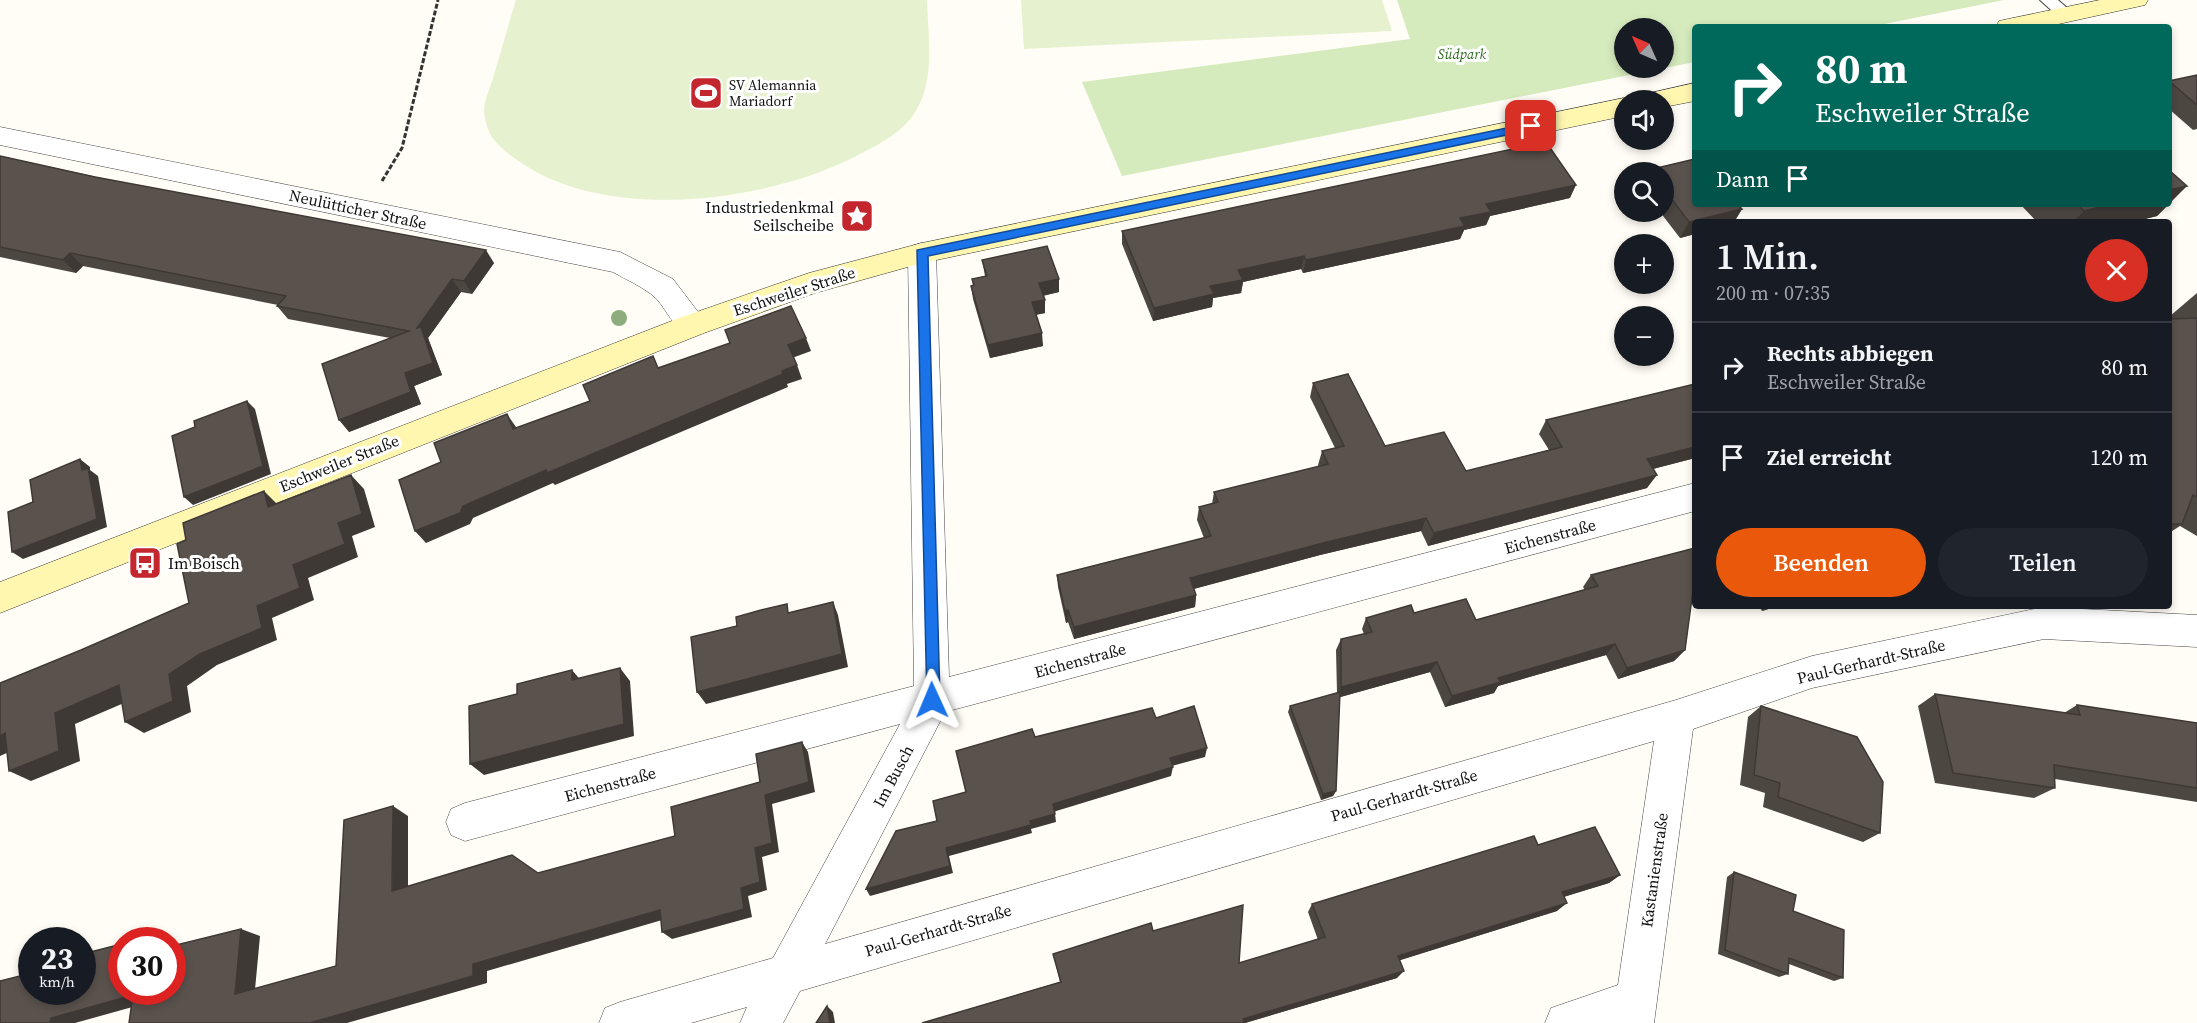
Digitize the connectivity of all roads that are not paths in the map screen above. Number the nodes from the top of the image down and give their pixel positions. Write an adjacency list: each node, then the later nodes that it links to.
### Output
1 (2136, 0): 2 (street)
2 (2058, 7): 3 (street)
3 (2015, 24)
4 (1692, 93): 5 (street)
5 (1674, 96)
6 (1614, 109): 8 (street, Eschweiler Straße)
7 (0, 136): 9 (street, Neulütticher Straße)
8 (922, 253): 9 (street, Eschweiler Straße); 14 (street, Im Busch)
9 (693, 325): 11 (street, Eschweiler Straße)
10 (1692, 498): 14 (street, Eichenstraße)
11 (0, 598)
12 (2038, 614): 13 (street, Paul-Gerhardt-Straße); 15 (street, Paul-Gerhardt-Straße)
13 (2197, 631)
14 (932, 700): 16 (street, Eichenstraße); 17 (street, Im Busch)
15 (1676, 717): 17 (street, Paul-Gerhardt-Straße); 18 (street, Kastanienstraße)
16 (465, 822)
17 (789, 973): 19 (street, Paul-Gerhardt-Straße); 20 (street, Im Busch)
18 (1634, 1012): 21 (street)
19 (620, 1023)
20 (761, 1023)
21 (1566, 1023)

